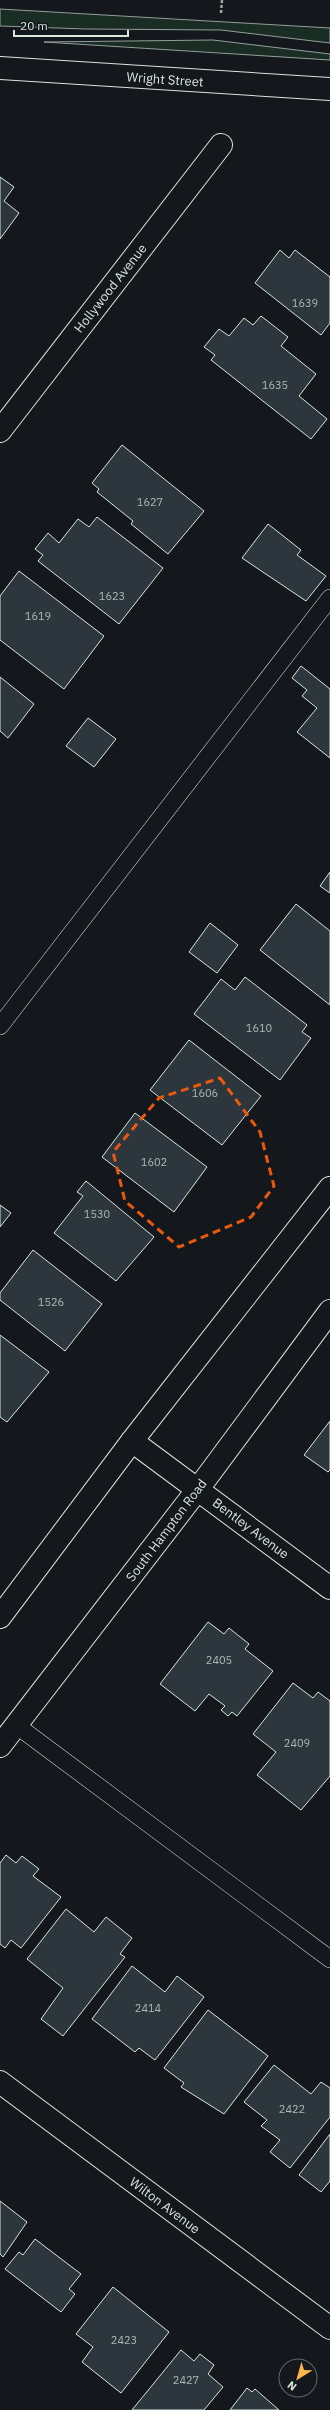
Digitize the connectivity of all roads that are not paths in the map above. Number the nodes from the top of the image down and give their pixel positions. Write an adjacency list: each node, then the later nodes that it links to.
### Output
1 (0, 68): 2 (street, Wright Street)
2 (330, 89)
3 (221, 145): 4 (street, Hollywood Avenue)
4 (0, 431)
5 (330, 598): 6 (lane)
6 (0, 1026)
7 (330, 1188): 9 (street)
8 (330, 1311): 10 (street, South Hampton Road)
9 (132, 1441): 10 (street, Bentley Avenue); 12 (street)
10 (198, 1489): 11 (street, Bentley Avenue); 13 (street, South Hampton Road)
11 (330, 1588)
12 (0, 1617)
13 (16, 1725): 14 (street, South Hampton Road); 15 (lane)
14 (0, 1746)
15 (330, 1959)
16 (0, 2082): 17 (street, Wilton Avenue)
17 (330, 2328)

